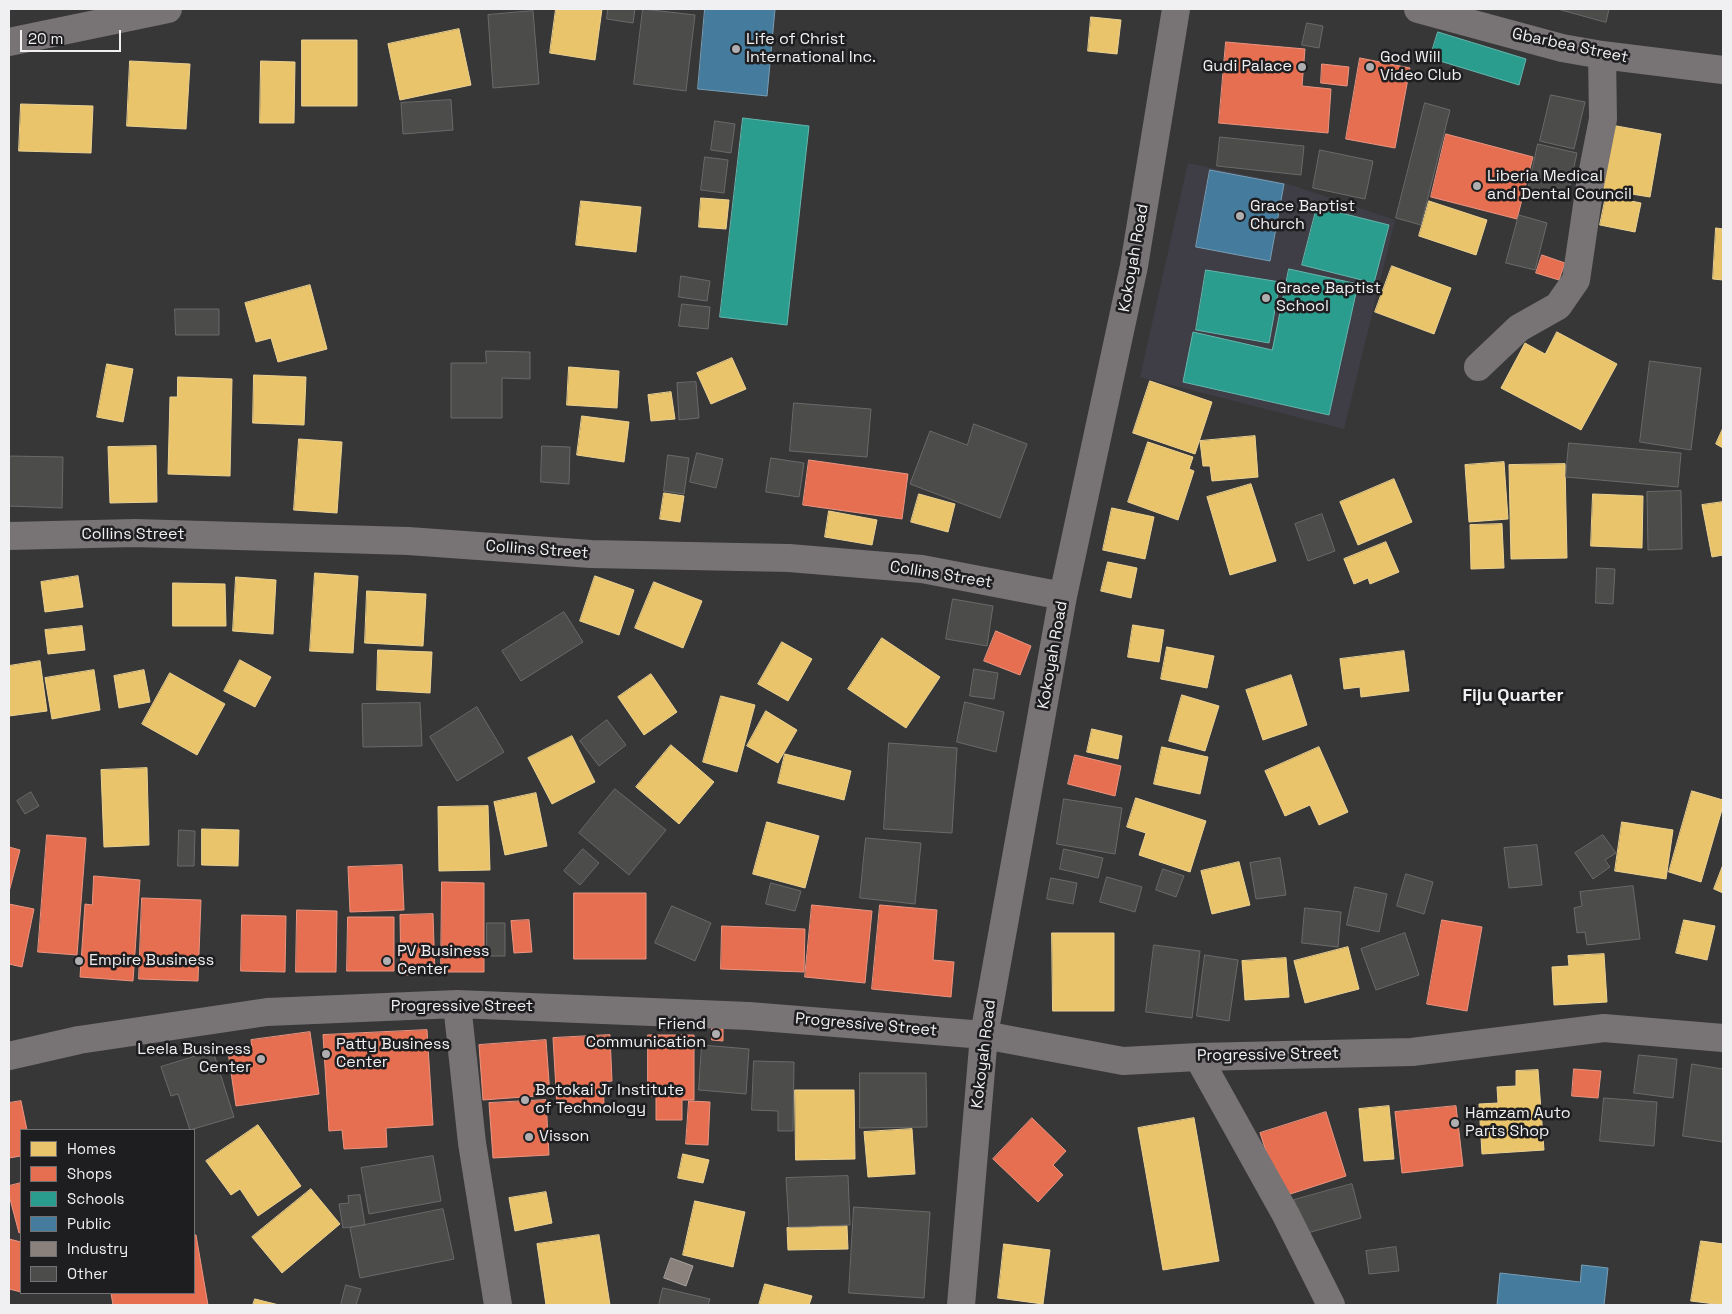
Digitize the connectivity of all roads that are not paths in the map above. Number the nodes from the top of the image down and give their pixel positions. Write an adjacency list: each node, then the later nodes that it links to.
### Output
1 (168, 9): 4 (street)
2 (1176, 9): 9 (street, Kokoyah Road)
3 (1418, 9): 5 (street, Gbarbea Street)
4 (9, 42)
5 (1602, 55): 6 (street, Gbarbea Street); 7 (street)
6 (1723, 70)
7 (1478, 367)
8 (9, 536): 9 (street, Collins Street)
9 (1063, 596): 11 (street, Kokoyah Road)
10 (456, 1004): 11 (street, Progressive Street); 13 (street, Progressive Street); 15 (street)
11 (984, 1035): 14 (street, Progressive Street); 16 (street, Kokoyah Road)
12 (1723, 1038): 14 (street, Progressive Street)
13 (9, 1056)
14 (1198, 1057): 17 (street)
15 (498, 1305)
16 (961, 1305)
17 (1331, 1305)

